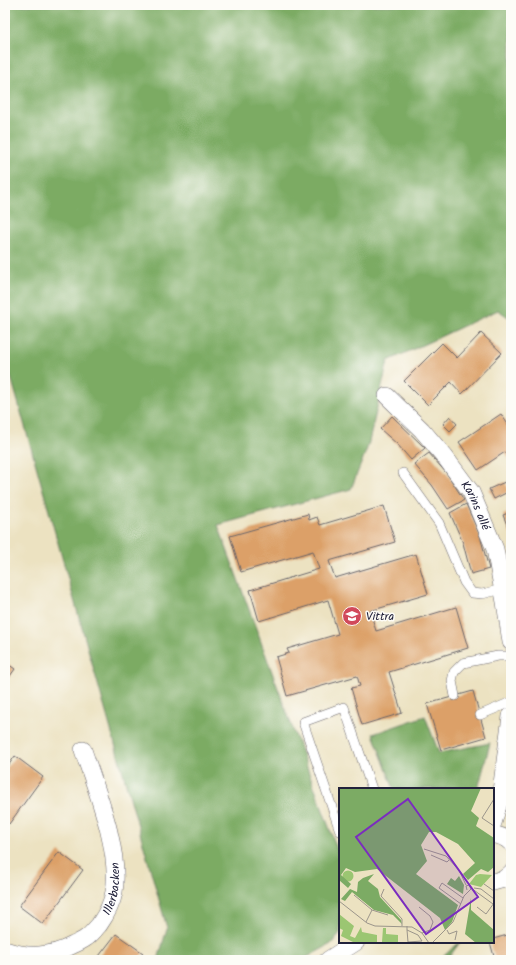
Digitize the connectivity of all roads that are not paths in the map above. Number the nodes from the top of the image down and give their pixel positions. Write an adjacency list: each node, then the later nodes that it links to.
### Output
1 (388, 396): 3 (street, Karins allé)
2 (403, 474): 3 (lane)
3 (503, 589): 4 (street, Karins allé)
4 (511, 642)
5 (511, 656): 6 (lane)
6 (455, 696)
7 (511, 702): 8 (lane)
8 (480, 715)
9 (511, 716): 12 (street)
10 (83, 750): 19 (street, Illerbacken)
11 (372, 788): 13 (lane)
12 (494, 820)
13 (339, 828)
14 (494, 835): 15 (street)
15 (511, 844)
16 (511, 875): 17 (street)
17 (494, 882)
18 (354, 943): 20 (street)
19 (5, 950)
20 (328, 960)

